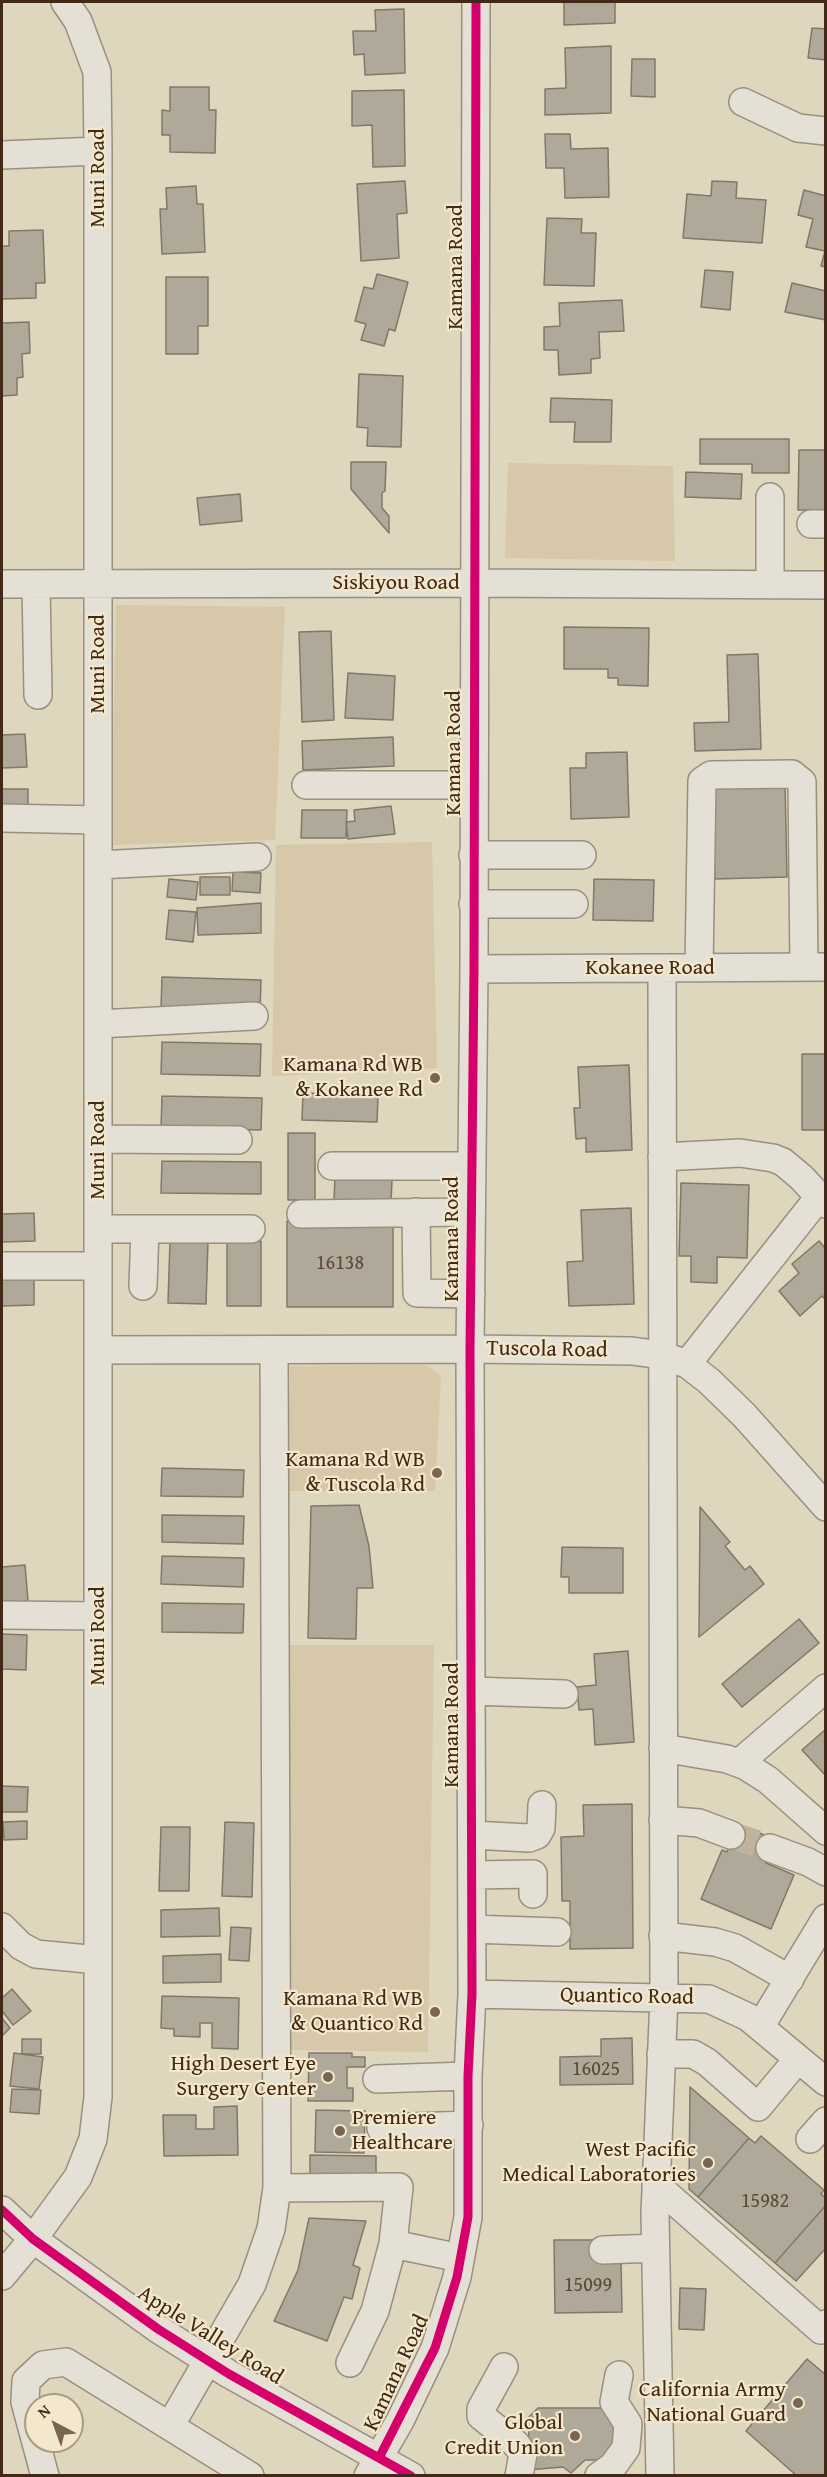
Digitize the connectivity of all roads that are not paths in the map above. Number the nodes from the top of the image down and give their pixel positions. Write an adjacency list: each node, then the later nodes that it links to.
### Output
1 (65, 2): 5 (street, Muni Road)
2 (476, 2): 8 (street, Kamana Road)
3 (743, 102): 4 (street)
4 (825, 131)
5 (98, 151): 6 (street); 11 (street, Muni Road)
6 (2, 155)
7 (770, 497): 12 (street)
8 (474, 582): 11 (street, Siskiyou Road); 12 (street, Siskiyou Road); 16 (street, Kamana Road)
9 (2, 584): 10 (street, Siskiyou Road)
10 (36, 584): 11 (street, Siskiyou Road); 14 (street)
11 (98, 585): 18 (street, Muni Road)
12 (770, 585): 13 (street, Siskiyou Road)
13 (825, 585)
14 (38, 696)
15 (306, 784): 16 (street)
16 (474, 785): 19 (street, Kamana Road)
17 (2, 818): 18 (street)
18 (98, 820): 22 (street, Muni Road)
19 (473, 855): 20 (street); 23 (street, Kamana Road)
20 (582, 855)
21 (257, 857): 22 (street)
22 (98, 865): 30 (street, Muni Road)
23 (474, 904): 24 (street); 28 (street, Kamana Road)
24 (574, 904)
25 (815, 967): 27 (street, Kokanee Road); 27 (street)
26 (662, 968): 27 (street, Kokanee Road); 28 (street, Kokanee Road); 33 (street)
27 (699, 968)
28 (474, 969): 35 (street, Kamana Road)
29 (254, 1016): 30 (street)
30 (98, 1024): 31 (street, Muni Road)
31 (99, 1138): 32 (street); 40 (street, Muni Road)
32 (238, 1140)
33 (662, 1157): 36 (street); 50 (street)
34 (332, 1166): 35 (street)
35 (472, 1166): 38 (street, Kamana Road)
36 (822, 1201): 51 (street)
37 (416, 1212): 38 (street); 39 (street); 46 (street)
38 (471, 1212): 46 (street, Kamana Road)
39 (301, 1214)
40 (98, 1229): 41 (street); 44 (street, Muni Road)
41 (145, 1229): 42 (street); 45 (street)
42 (251, 1229)
43 (2, 1266): 44 (street)
44 (98, 1266): 48 (street, Muni Road)
45 (143, 1286)
46 (471, 1294): 47 (street, Kamana Road)
47 (470, 1349): 49 (street, Tuscola Road); 50 (street, Tuscola Road); 56 (street, Kamana Road)
48 (98, 1350): 49 (street, Tuscola Road); 54 (street, Muni Road)
49 (274, 1350): 87 (street)
50 (661, 1355): 51 (street, Tuscola Road); 58 (street)
51 (687, 1364): 52 (street, Tuscola Road)
52 (825, 1507)
53 (2, 1615): 54 (street)
54 (98, 1616): 74 (street, Muni Road)
55 (825, 1688): 59 (street)
56 (471, 1691): 57 (street); 63 (street, Kamana Road)
57 (564, 1694)
58 (663, 1748): 59 (street); 61 (street)
59 (739, 1763): 62 (street)
60 (542, 1805): 63 (street)
61 (663, 1820): 64 (street); 73 (street)
62 (825, 1831)
63 (472, 1835): 67 (street, Kamana Road)
64 (731, 1835)
65 (770, 1848): 66 (street)
66 (825, 1872)
67 (472, 1875): 68 (street); 71 (street, Kamana Road)
68 (533, 1875)
69 (825, 1918): 75 (street)
70 (2, 1927): 74 (street)
71 (472, 1929): 72 (street); 76 (street, Kamana Road)
72 (557, 1932)
73 (663, 1936): 75 (street); 77 (street)
74 (98, 1959): 89 (street, Muni Road)
75 (790, 1979): 78 (street)
76 (472, 1994): 77 (street, Quantico Road); 81 (street, Kamana Road)
77 (664, 1997): 78 (street, Quantico Road); 79 (street)
78 (760, 2027): 80 (street, Quantico Road)
79 (661, 2054): 80 (street); 86 (street)
80 (798, 2059): 83 (street, Quantico Road)
81 (468, 2076): 82 (street); 84 (street, Kamana Road)
82 (377, 2079)
83 (825, 2082)
84 (468, 2125): 85 (street); 93 (street, Kamana Road)
85 (381, 2128)
86 (656, 2185): 91 (street); 95 (street)
87 (277, 2188): 90 (street); 96 (street)
88 (2, 2210): 89 (street, Apple Valley Road)
89 (33, 2239): 94 (street, Muni Road); 96 (street, Apple Valley Road)
90 (393, 2244): 93 (street); 97 (street)
91 (656, 2248): 92 (street); 107 (street)
92 (603, 2250)
93 (460, 2258): 101 (street, Kamana Road)
94 (2, 2276)
95 (825, 2324)
96 (209, 2361): 100 (street); 101 (street, Apple Valley Road)
97 (351, 2364)
98 (504, 2367): 105 (street)
99 (619, 2375): 106 (street)
100 (170, 2426): 102 (street); 103 (street)
101 (373, 2467): 104 (street, Apple Valley Road)
102 (45, 2475)
103 (250, 2475)
104 (411, 2475)
105 (519, 2475)
106 (599, 2475)
107 (660, 2475)

